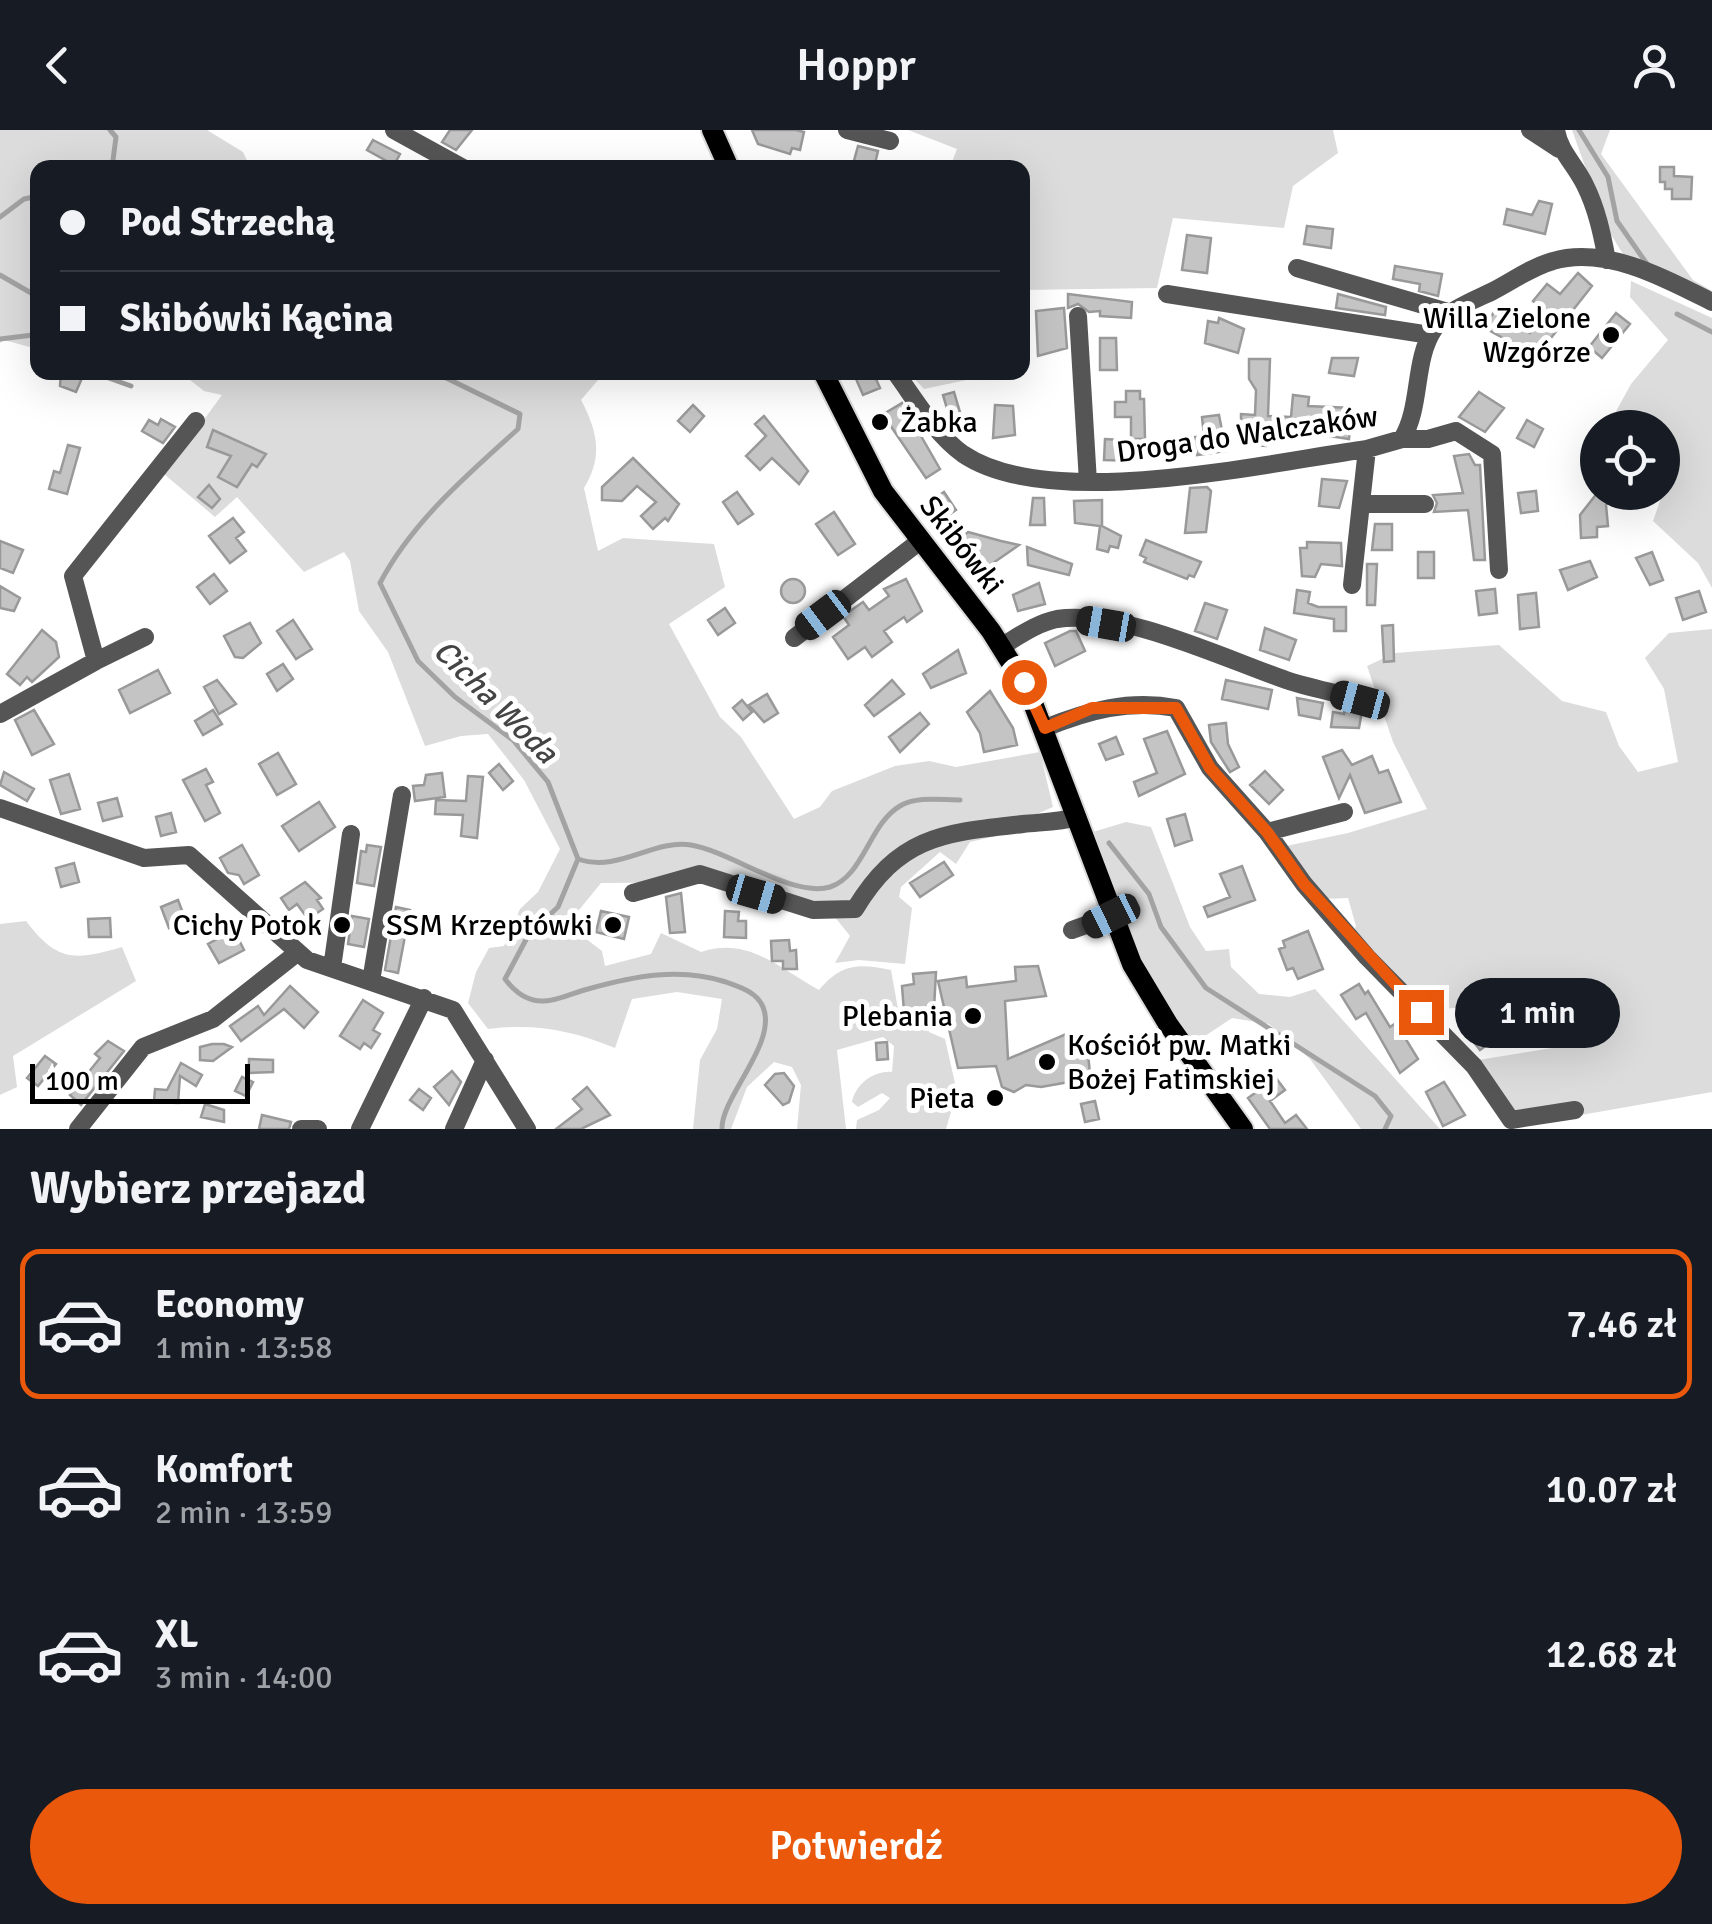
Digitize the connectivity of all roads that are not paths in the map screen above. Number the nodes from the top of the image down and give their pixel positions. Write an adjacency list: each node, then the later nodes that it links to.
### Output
1 (394, 130): 7 (street)
2 (712, 130): 8 (main road)
3 (848, 130): 6 (street)
4 (1530, 130): 5 (street)
5 (1558, 139): 9 (street)
6 (890, 141)
7 (448, 160)
8 (725, 160)
9 (1607, 260): 12 (street); 13 (street)
10 (1296, 268): 13 (street)
11 (1167, 294): 15 (street)
12 (1712, 302)
13 (1451, 313): 15 (street)
14 (1078, 316): 21 (street)
15 (1430, 336): 19 (street, Droga do Walczaków)
16 (827, 380): 24 (main road, Skibówki)
17 (901, 380): 21 (street, Droga do Walczaków)
18 (196, 421): 30 (street)
19 (1402, 438): 20 (street, Droga do Walczaków); 25 (street)
20 (1367, 450): 21 (street, Droga do Walczaków); 22 (street)
21 (1088, 482)
22 (1363, 504): 23 (street); 26 (street)
23 (1425, 504)
24 (920, 541): 28 (street); 29 (main road, Skibówki)
25 (1499, 570)
26 (1352, 585)
27 (144, 637): 30 (street)
28 (794, 638)
29 (1002, 646): 31 (street); 33 (main road, Skibówki)
30 (96, 661): 32 (street)
31 (1360, 700)
32 (0, 714)
33 (1045, 728): 37 (main road, Skibówki); 38 (street)
34 (402, 795): 45 (street)
35 (0, 808): 43 (street)
36 (1344, 812): 38 (street)
37 (1077, 817): 40 (street); 41 (main road, Skibówki)
38 (1267, 832): 49 (street)
39 (351, 834): 44 (street)
40 (634, 893)
41 (1111, 916): 42 (street); 56 (main road, Skibówki)
42 (1072, 930)
43 (297, 953): 44 (street); 50 (street)
44 (332, 968): 45 (street)
45 (371, 980): 46 (street)
46 (424, 998): 47 (street); 53 (street)
47 (485, 1060): 54 (street); 55 (street)
48 (1575, 1110): 49 (street)
49 (1538, 1115): 57 (street)
50 (78, 1129)
51 (301, 1129): 52 (street)
52 (318, 1129)
53 (360, 1129)
54 (454, 1129)
55 (527, 1129)
56 (1243, 1129)
57 (1560, 1129)

